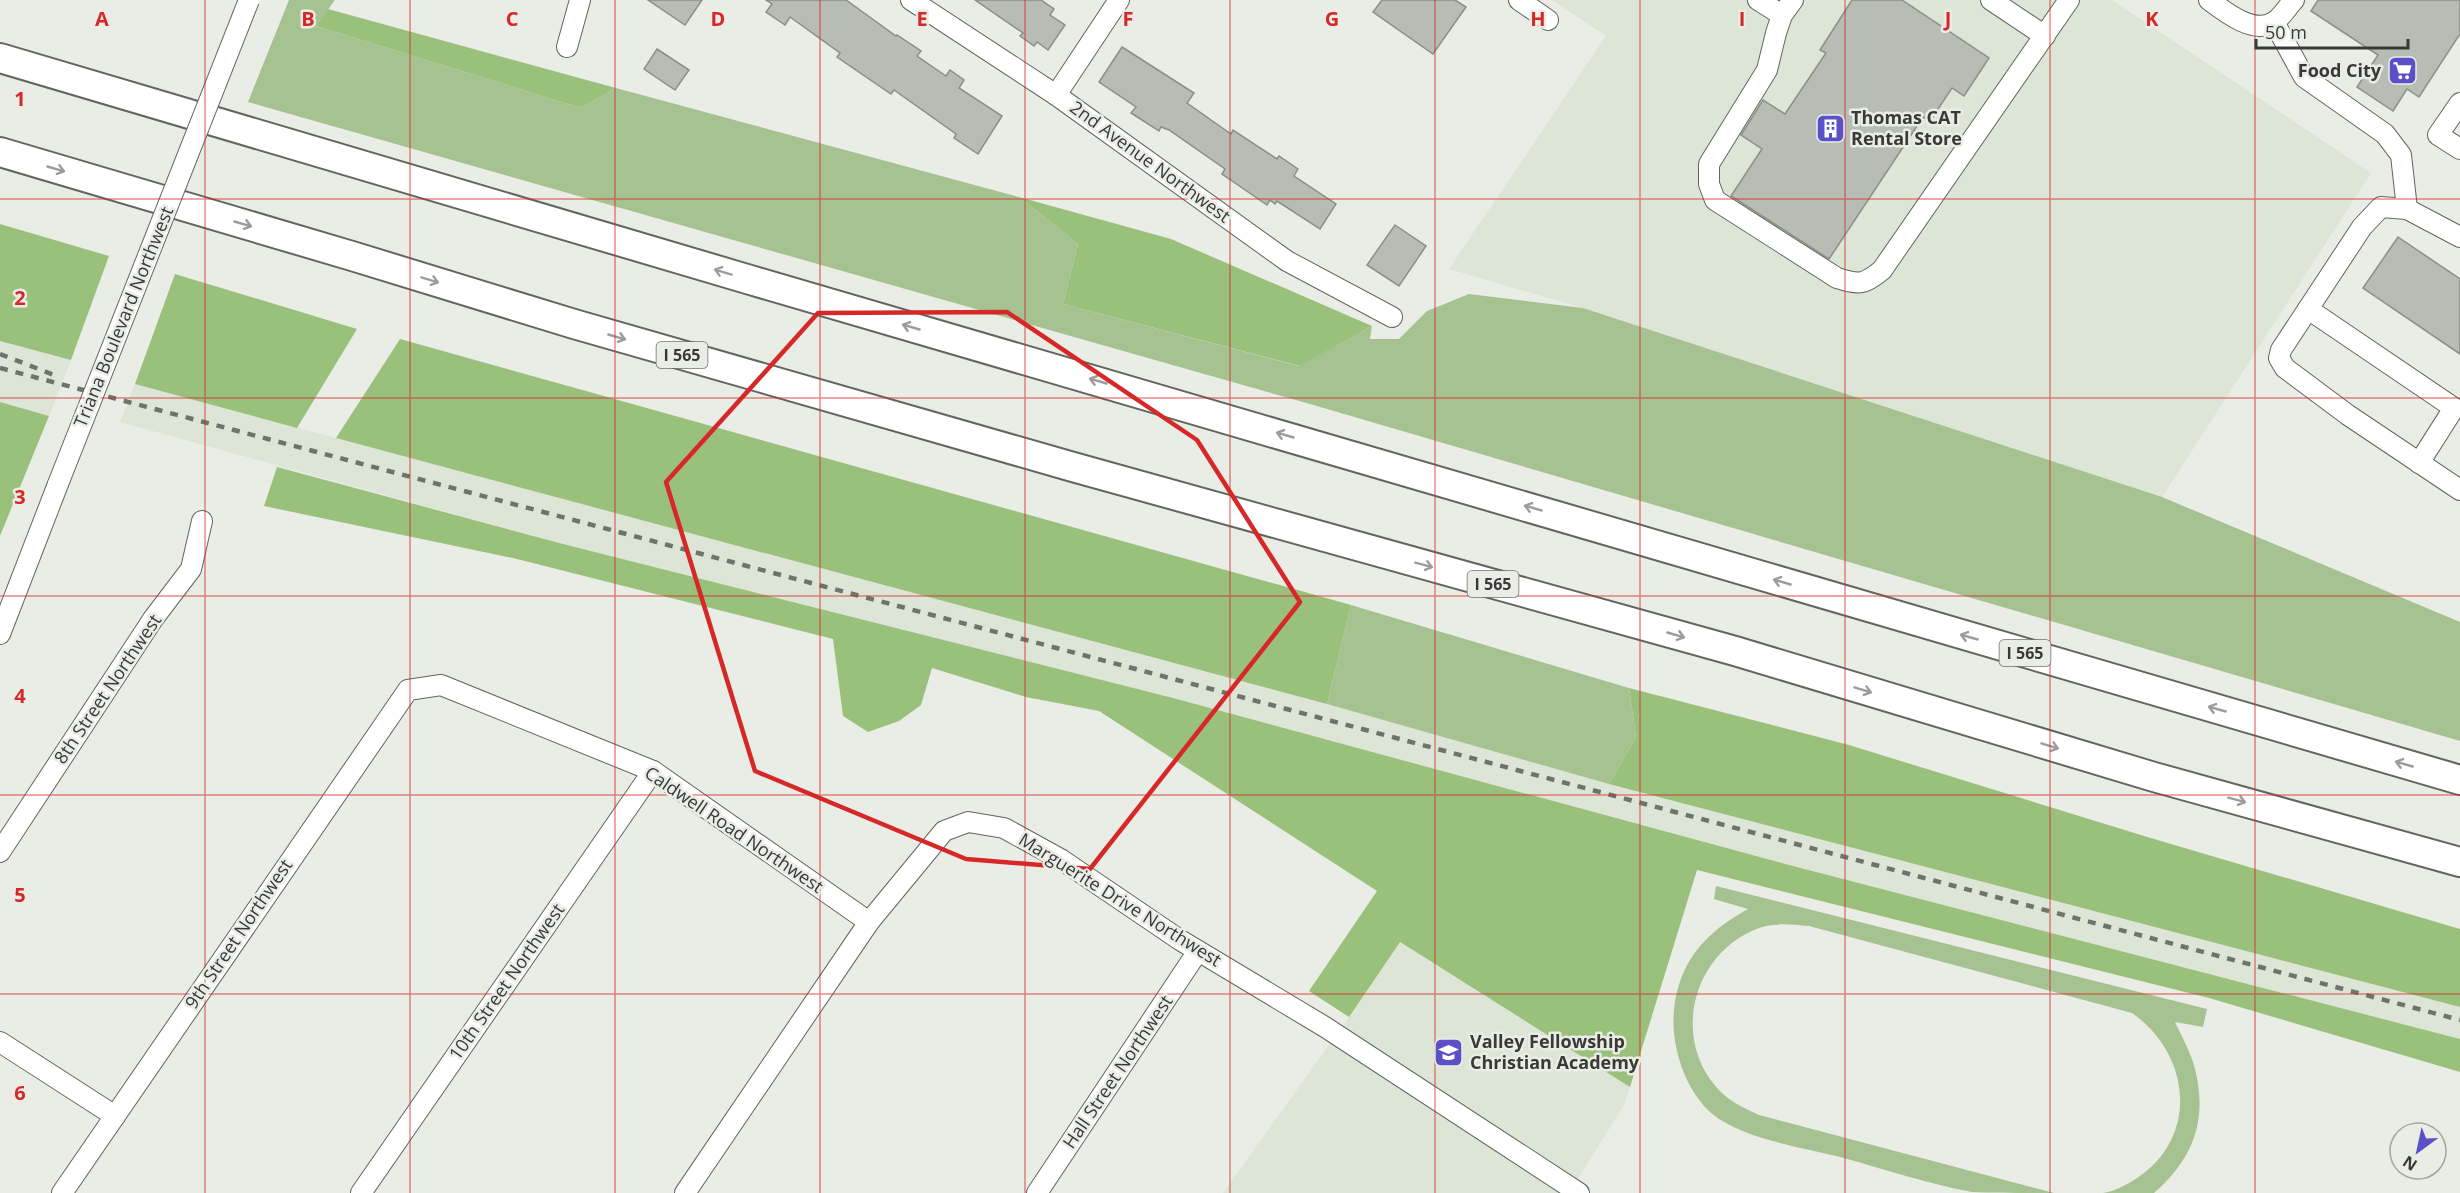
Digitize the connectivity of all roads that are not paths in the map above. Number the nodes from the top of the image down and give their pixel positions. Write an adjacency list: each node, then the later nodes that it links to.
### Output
1 (249, 0): 28 (street, Triana Boulevard Northwest, bridge)
2 (580, 0): 15 (street)
3 (911, 0): 17 (street, 2nd Avenue Northwest)
4 (1119, 0): 17 (street)
5 (1519, 0): 12 (street)
6 (1758, 0): 11 (street)
7 (1991, 0): 14 (street)
8 (2069, 0): 14 (street)
9 (2209, 0): 13 (street)
10 (2294, 0): 13 (street)
11 (1787, 8): 14 (street)
12 (1548, 20)
13 (2274, 22): 21 (street)
14 (2045, 36)
15 (567, 47)
16 (0, 58): 31 (highway, I 565, one-way to 16)
17 (1056, 95): 24 (street, 2nd Avenue Northwest)
18 (2460, 103): 19 (street)
19 (2460, 150)
20 (0, 152): 33 (highway, I 565, one-way to 33)
21 (2408, 209): 22 (street); 23 (street)
22 (2460, 237)
23 (2308, 309): 25 (street); 25 (street)
24 (1392, 317)
25 (2419, 463): 26 (street)
26 (2460, 490)
27 (202, 521): 32 (street, 8th Street Northwest)
28 (0, 634)
29 (426, 688): 30 (street, Caldwell Road Northwest); 37 (street, 9th Street Northwest)
30 (653, 771): 34 (street, Caldwell Road Northwest); 40 (street, 10th Street Northwest)
31 (2460, 780)
32 (0, 852)
33 (2460, 862)
34 (869, 922): 35 (street, Marguerite Drive Northwest); 41 (street, Marguerite Drive Northwest)
35 (1198, 951): 38 (street, Marguerite Drive Northwest); 42 (street, Hall Street Northwest)
36 (0, 1042): 37 (street)
37 (115, 1116): 39 (street, 9th Street Northwest)
38 (1575, 1191)
39 (62, 1193)
40 (362, 1193)
41 (685, 1193)
42 (1037, 1193)

